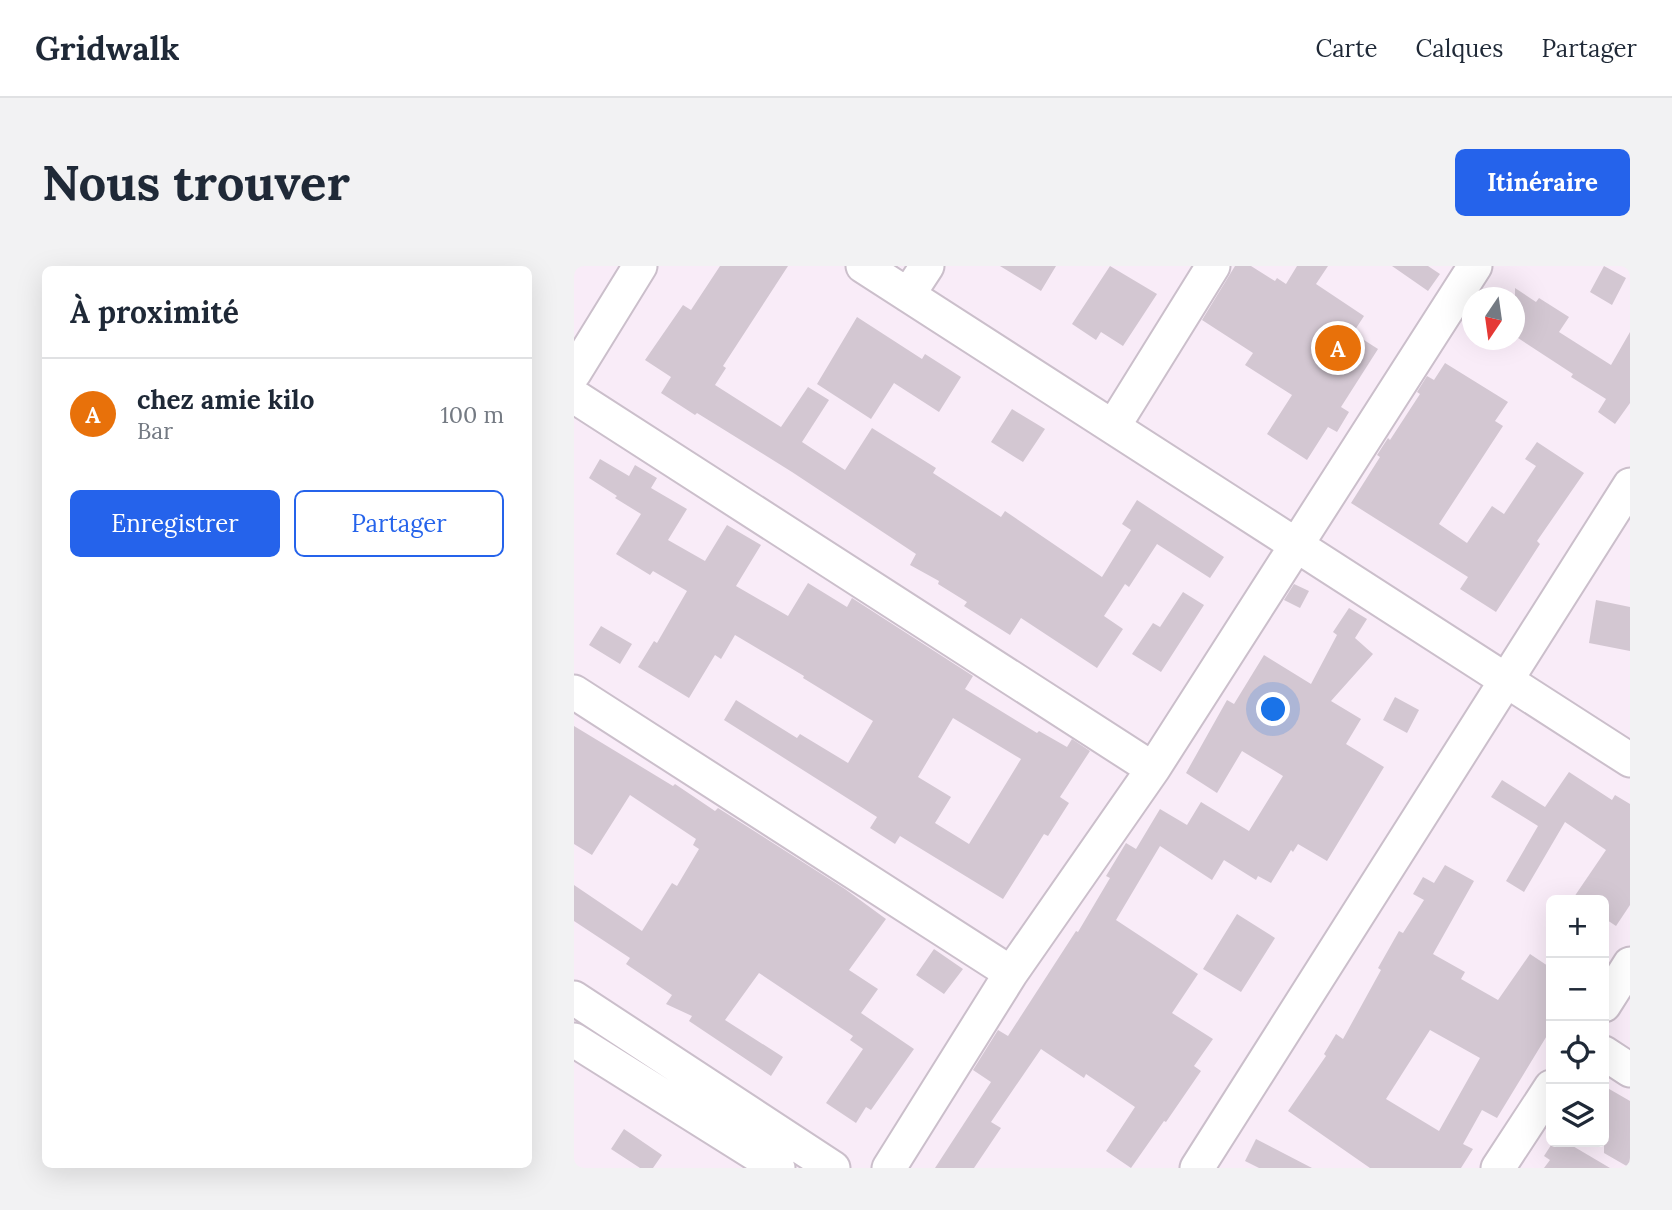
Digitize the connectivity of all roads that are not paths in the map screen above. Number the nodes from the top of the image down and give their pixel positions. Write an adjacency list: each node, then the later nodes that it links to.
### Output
1 (640, 266): 7 (street)
2 (863, 266): 6 (street)
3 (927, 266): 6 (street)
4 (1213, 266): 9 (street)
5 (1475, 266): 11 (street)
6 (908, 295): 9 (street)
7 (574, 373)
8 (574, 396): 15 (street)
9 (1113, 427): 11 (street)
10 (1630, 485): 12 (street)
11 (1296, 545): 12 (street); 15 (street)
12 (1507, 681): 14 (street); 27 (street)
13 (574, 692): 17 (street)
14 (1630, 760)
15 (1153, 769): 17 (street)
16 (1630, 964): 18 (street)
17 (1012, 973): 26 (street)
18 (1609, 997)
19 (574, 998): 25 (street)
20 (574, 1040): 24 (street)
21 (1609, 1057): 22 (street)
22 (1630, 1070)
23 (1546, 1095): 28 (street)
24 (778, 1168)
25 (833, 1168)
26 (889, 1168)
27 (1196, 1168)
28 (1498, 1168)

